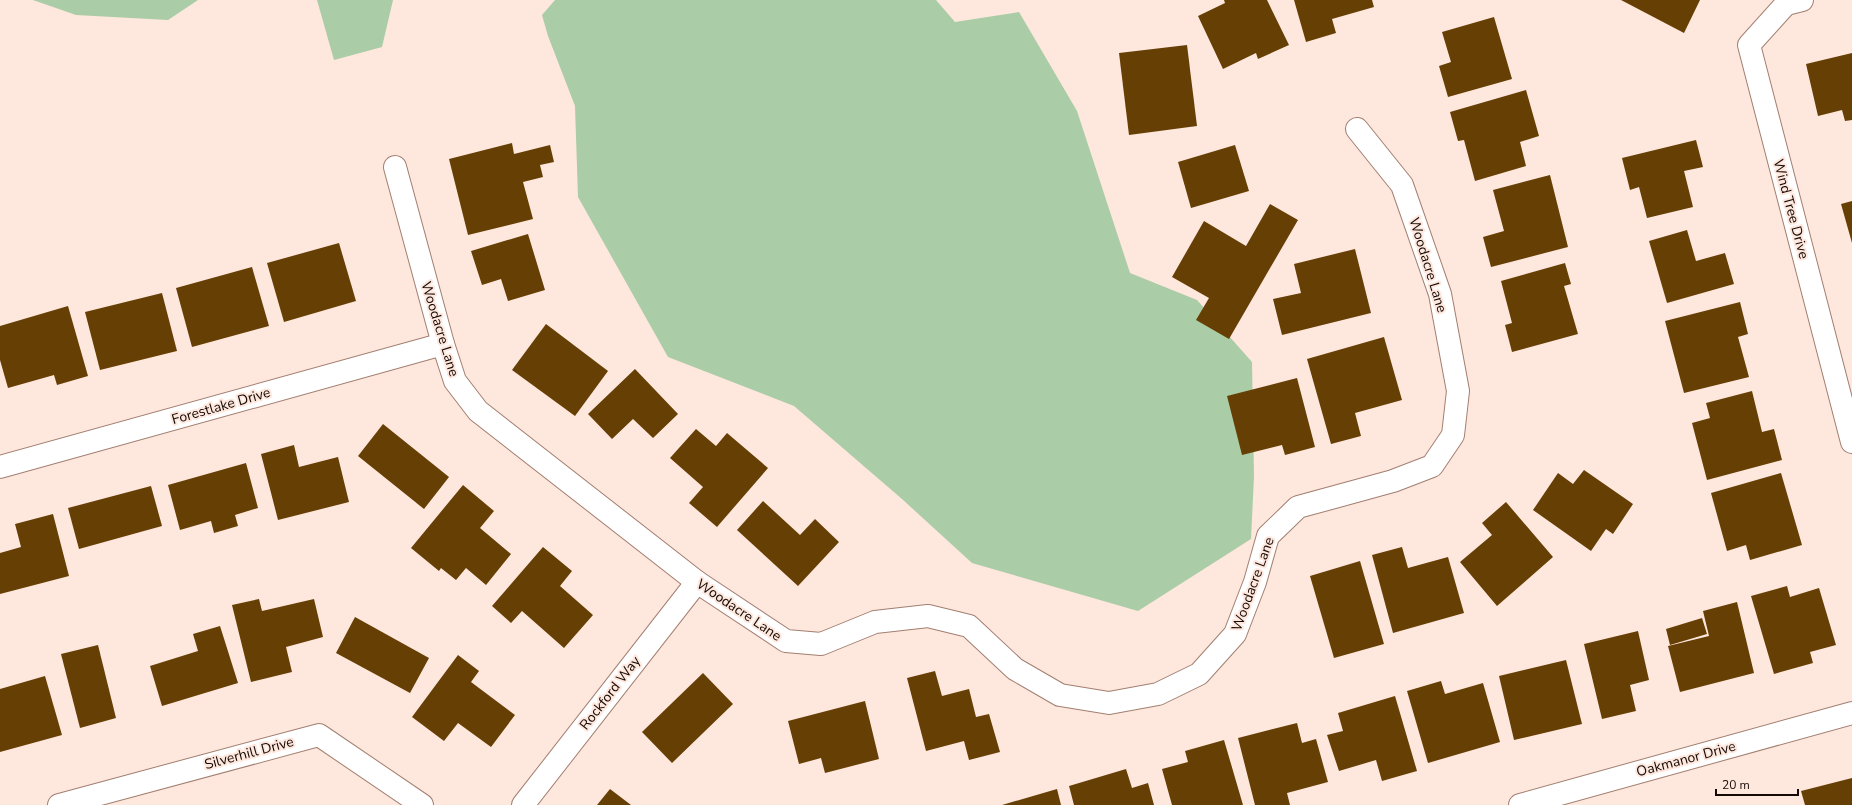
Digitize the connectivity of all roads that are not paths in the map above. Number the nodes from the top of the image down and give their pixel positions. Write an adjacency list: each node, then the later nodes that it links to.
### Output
1 (1802, 0): 5 (street, Wind Tree Drive)
2 (1357, 129): 7 (street, Woodacre Lane)
3 (395, 167): 4 (street, Woodacre Lane)
4 (443, 344): 6 (street, Forestlake Drive); 7 (street, Woodacre Lane)
5 (1852, 442)
6 (0, 467)
7 (697, 582): 11 (street, Rockford Way)
8 (1852, 713): 12 (street, Oakmanor Drive)
9 (59, 805): 10 (street, Silverhill Drive)
10 (422, 805)
11 (523, 805)
12 (1520, 805)

